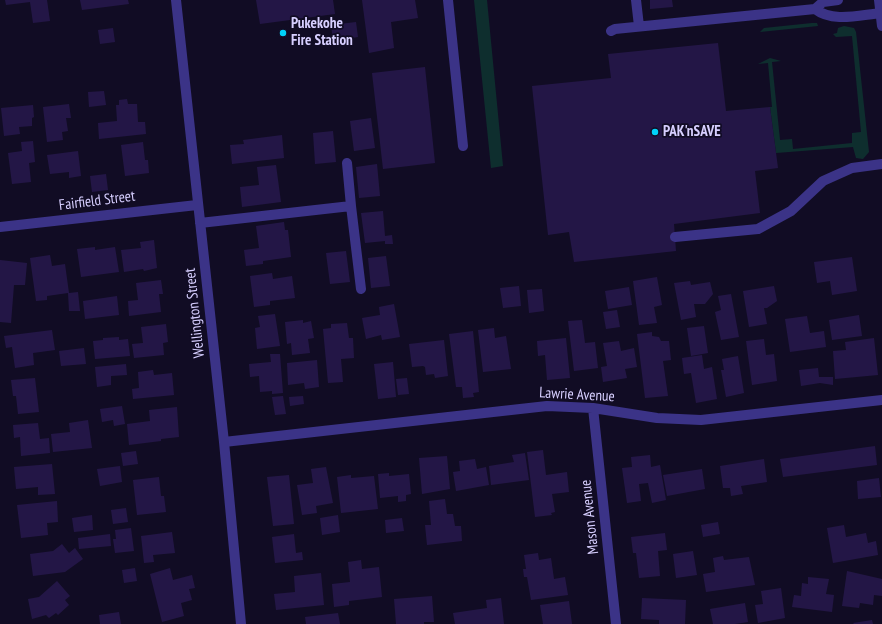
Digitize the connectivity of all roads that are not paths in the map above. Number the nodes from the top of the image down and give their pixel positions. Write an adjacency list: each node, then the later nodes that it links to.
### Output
1 (176, 0): 14 (street, Wellington Street)
2 (448, 0): 11 (street)
3 (636, 0): 8 (street)
4 (838, 0): 6 (street)
5 (879, 0): 7 (street)
6 (815, 9): 7 (street); 8 (street)
7 (880, 13): 9 (street)
8 (638, 26): 10 (street)
9 (882, 26)
10 (611, 31)
11 (463, 146)
12 (347, 163): 15 (street)
13 (882, 164): 18 (street)
14 (197, 204): 16 (street, Wellington Street); 17 (street, Fairfield Street)
15 (351, 206): 16 (street); 19 (street)
16 (200, 223): 22 (street, Wellington Street)
17 (0, 227)
18 (675, 237)
19 (361, 289)
20 (882, 400): 21 (street, Lawrie Avenue)
21 (593, 408): 22 (street, Lawrie Avenue); 24 (street, Mason Avenue)
22 (224, 442): 23 (street, Wellington Street)
23 (241, 624)
24 (616, 624)

